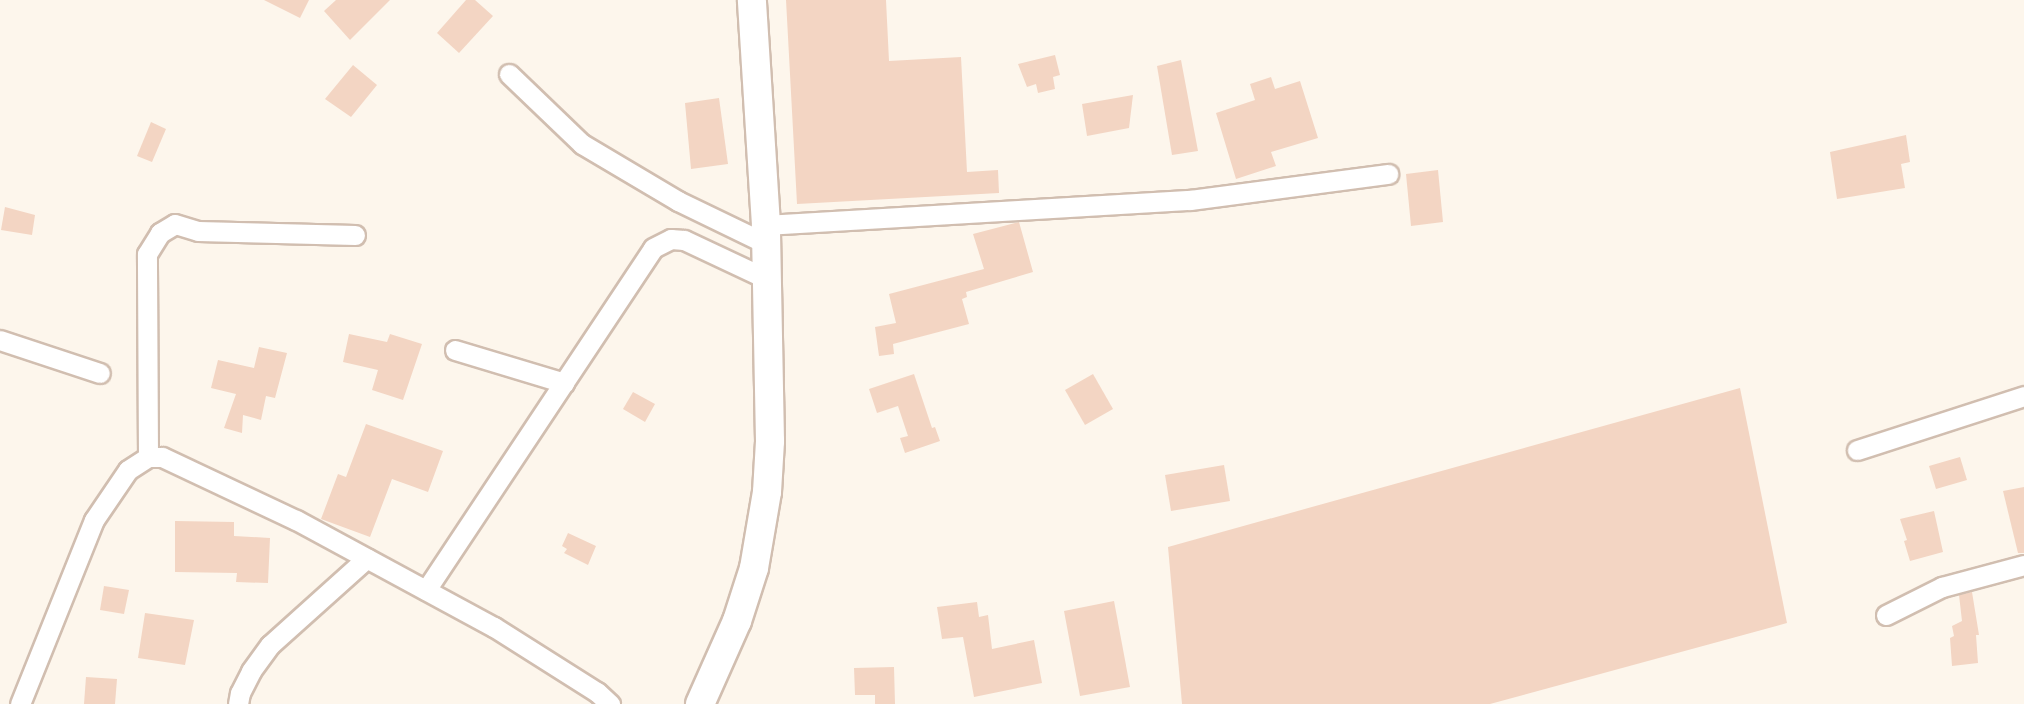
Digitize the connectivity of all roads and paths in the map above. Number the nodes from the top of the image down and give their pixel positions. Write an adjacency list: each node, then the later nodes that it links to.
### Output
1 (752, 0): 5 (street)
2 (509, 74): 5 (street)
3 (1388, 174): 5 (street)
4 (355, 235): 13 (street)
5 (766, 235): 6 (street)
6 (767, 279): 10 (street); 21 (street)
7 (0, 341): 9 (street)
8 (455, 350): 10 (street)
9 (100, 373)
10 (564, 383): 16 (street)
11 (2024, 396): 12 (street)
12 (1857, 450)
13 (148, 457): 14 (street); 18 (street)
14 (367, 558): 16 (street); 19 (street)
15 (2024, 565): 17 (street)
16 (426, 590): 20 (street)
17 (1886, 615)
18 (20, 704)
19 (238, 704)
20 (610, 704)
21 (700, 704)

